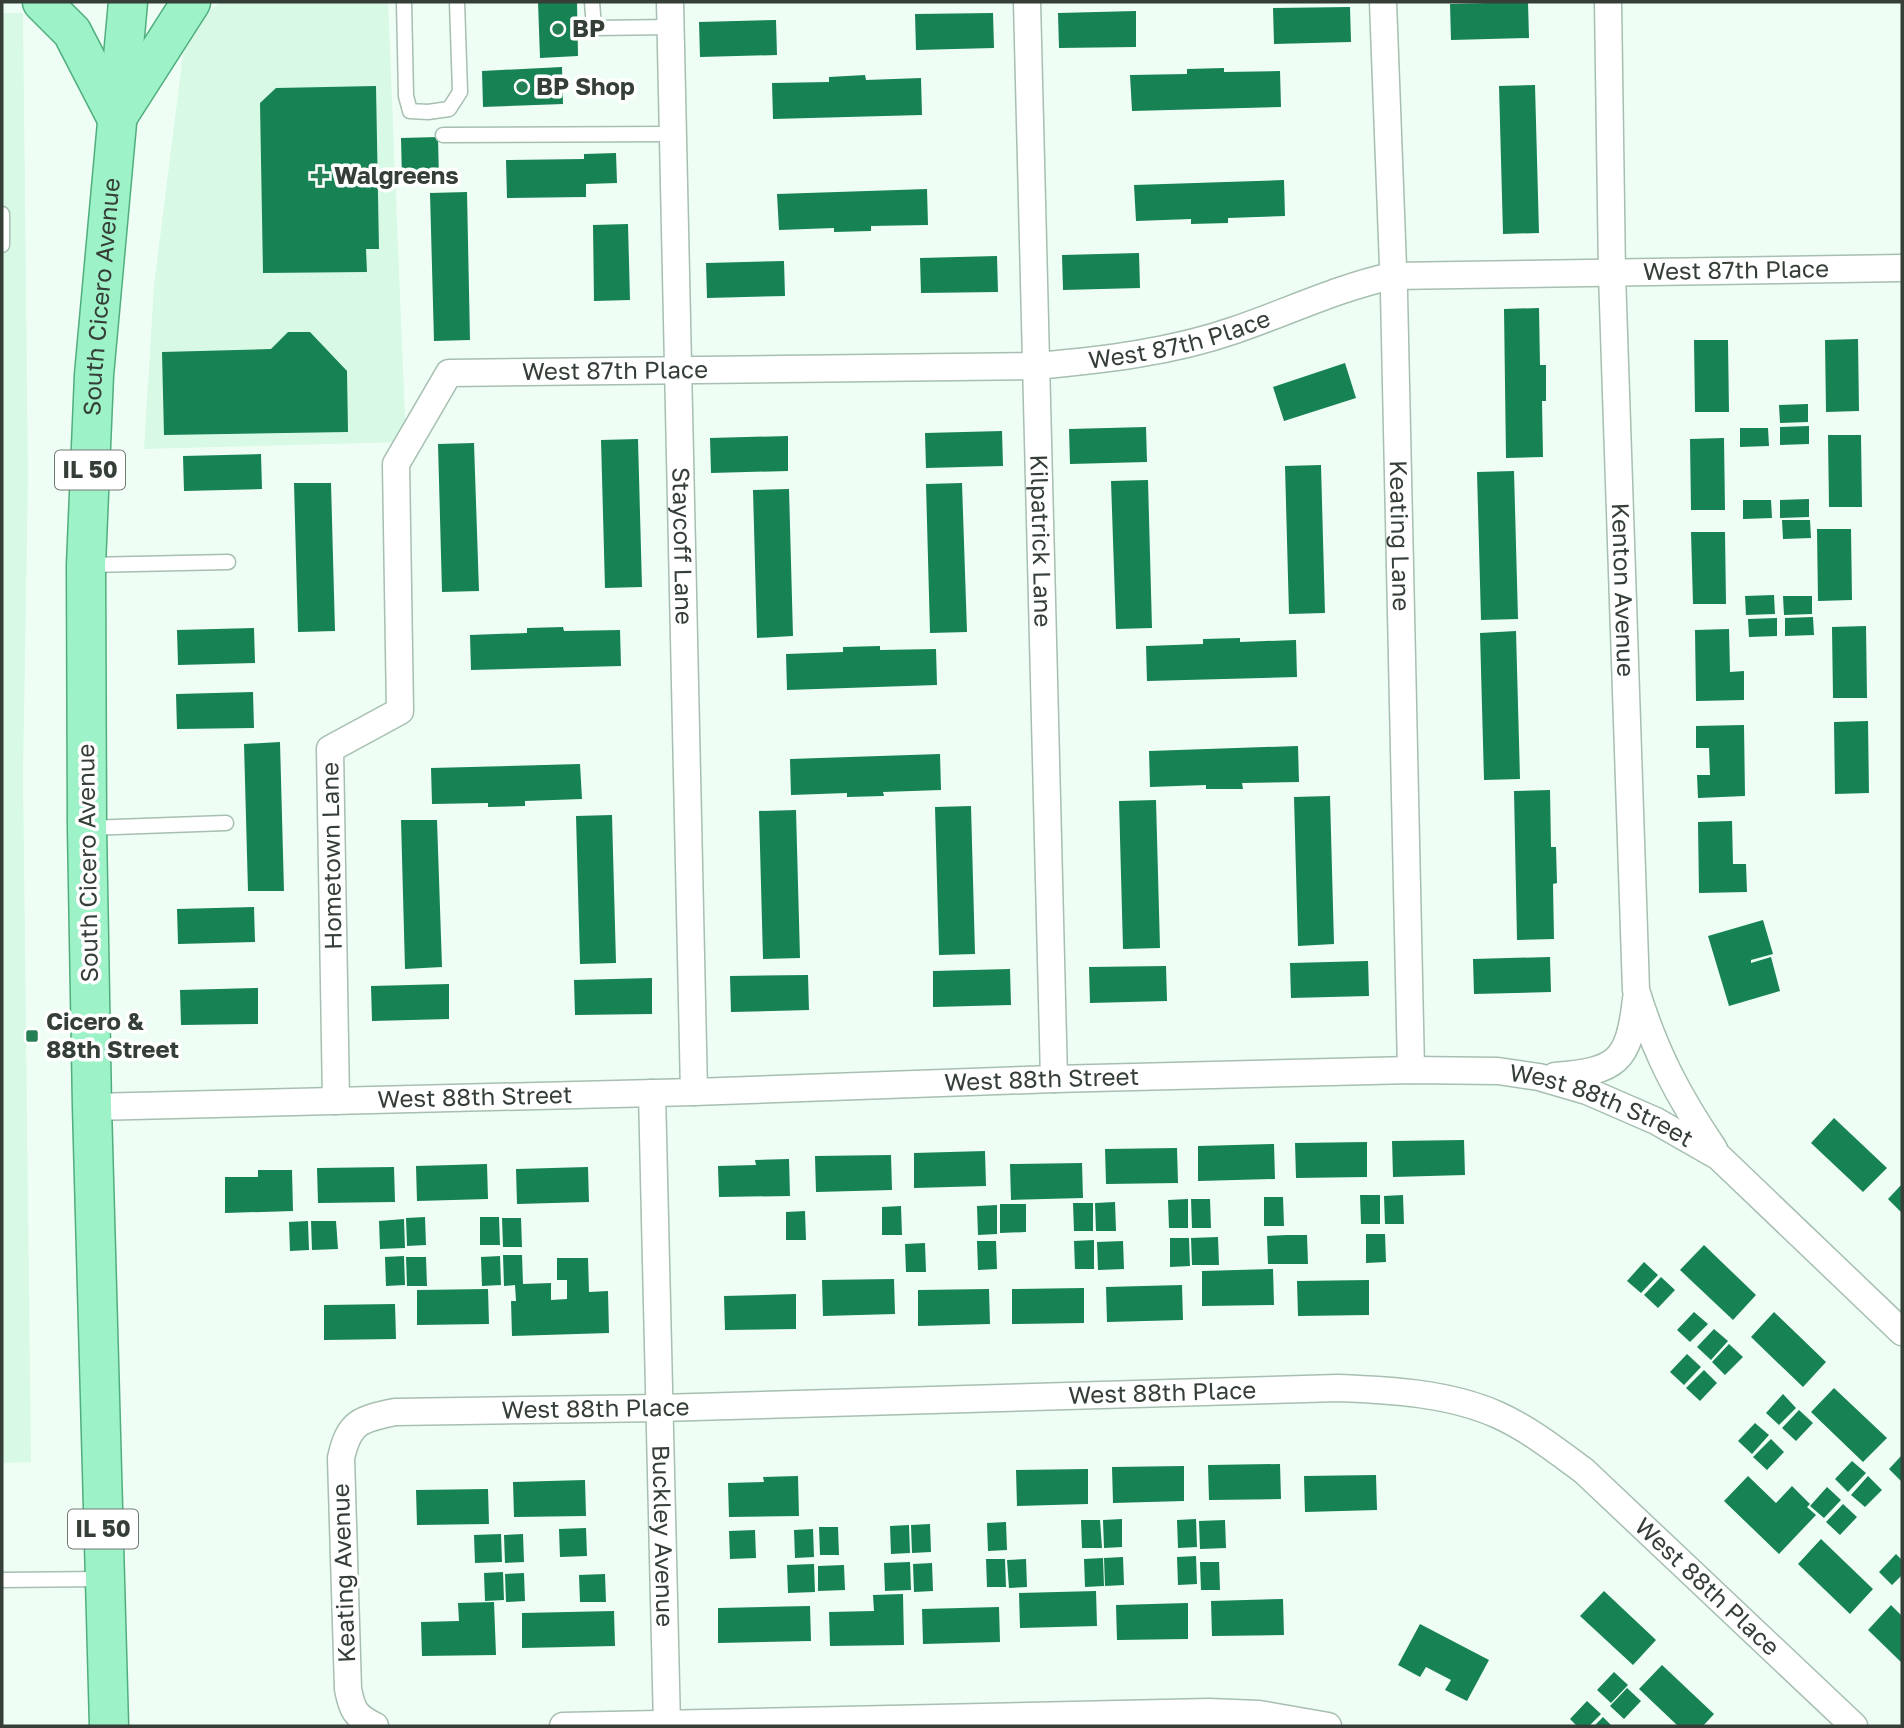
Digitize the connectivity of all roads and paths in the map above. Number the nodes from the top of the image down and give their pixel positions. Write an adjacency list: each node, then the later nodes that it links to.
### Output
1 (42, 2): 11 (main road)
2 (128, 2): 11 (main road, South Cicero Avenue / IL 50)
3 (191, 2): 11 (main road)
4 (404, 2): 5 (lane)
5 (457, 2)
6 (592, 2): 10 (lane)
7 (1027, 2): 19 (street, Kilpatrick Lane)
8 (1383, 2): 18 (street, Keating Lane)
9 (1608, 2): 17 (street, Kenton Avenue)
10 (670, 14): 12 (street, Staycoff Lane)
11 (117, 117): 23 (main road, South Cicero Avenue / IL 50)
12 (673, 134): 13 (lane); 20 (street, Staycoff Lane)
13 (443, 135)
14 (2, 215): 15 (lane)
15 (2, 245)
16 (1902, 268): 17 (street, West 87th Place)
17 (1612, 274): 18 (street, West 87th Place); 26 (street, Kenton Avenue)
18 (1392, 276): 19 (street, West 87th Place); 27 (street, Keating Lane)
19 (1036, 366): 20 (street, West 87th Place); 29 (street, Kilpatrick Lane)
20 (677, 370): 21 (street, West 87th Place); 30 (street, Staycoff Lane)
21 (449, 373): 32 (street, Hometown Lane)
22 (228, 562): 23 (lane)
23 (86, 565): 25 (main road, South Cicero Avenue / IL 50)
24 (226, 823): 25 (lane)
25 (87, 828): 33 (main road, South Cicero Avenue / IL 50)
26 (1636, 990): 28 (street); 34 (street, Kenton Avenue)
27 (1412, 1070): 28 (street, West 88th Street); 29 (street, West 88th Street)
28 (1539, 1077): 34 (street, West 88th Street)
29 (1054, 1079): 30 (street, West 88th Street)
30 (694, 1092): 31 (street, West 88th Street)
31 (652, 1093): 32 (street, West 88th Street); 36 (street, Buckley Avenue)
32 (336, 1101): 33 (street, West 88th Street)
33 (92, 1107): 38 (main road, South Cicero Avenue / IL 50)
34 (1719, 1157): 35 (street, West 88th Street)
35 (1902, 1332)
36 (659, 1408): 37 (street, West 88th Place); 41 (street, Buckley Avenue); 45 (street, West 88th Place)
37 (354, 1425): 40 (street, Keating Avenue)
38 (104, 1579): 39 (lane); 42 (main road, South Cicero Avenue / IL 50)
39 (2, 1580)
40 (369, 1723)
41 (667, 1725): 43 (street); 44 (street)
42 (109, 1726)
43 (564, 1726)
44 (1328, 1726)
45 (1854, 1726)

